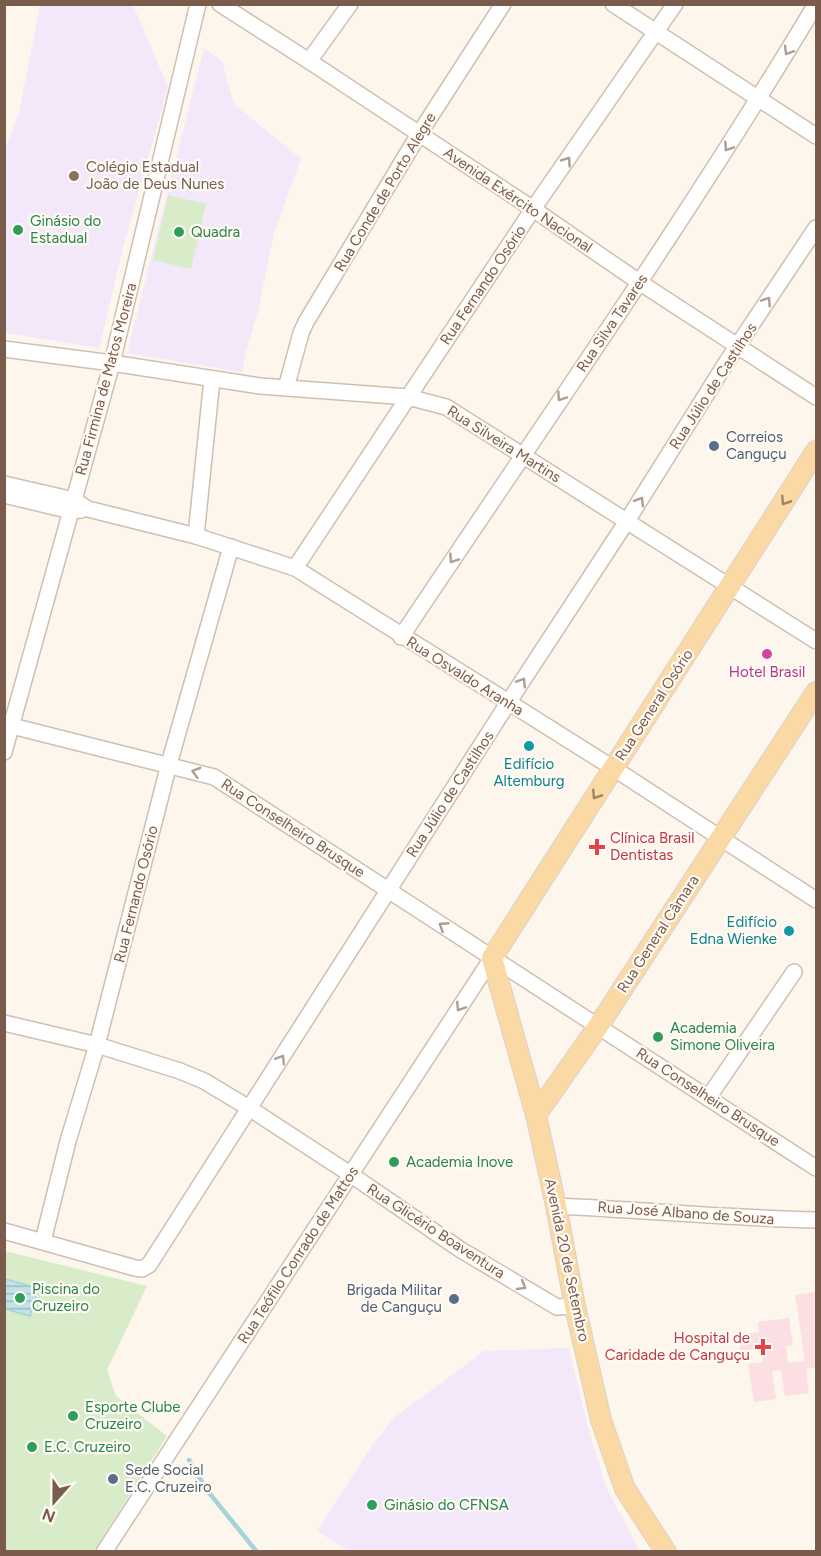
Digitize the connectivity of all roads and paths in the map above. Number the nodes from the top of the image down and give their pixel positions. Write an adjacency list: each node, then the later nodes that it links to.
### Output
1 (198, 4): 18 (street, Rua Firmina de Matos Moreira)
2 (220, 4): 9 (street, Avenida Exército Nacional)
3 (350, 4): 9 (street)
4 (503, 4): 11 (street, Rua Conde de Porto Alegre)
5 (613, 4): 8 (street)
6 (675, 4): 8 (street, Rua Fernando Osório)
7 (816, 4): 10 (street, Rua Silva Tavares, one-way to 10)
8 (657, 32): 10 (street); 13 (street, Rua Fernando Osório, one-way to 8)
9 (309, 61): 11 (street, Avenida Exército Nacional)
10 (760, 98): 12 (street); 15 (street, Rua Silva Tavares, one-way to 15)
11 (419, 134): 13 (street, Avenida Exército Nacional); 20 (street, Rua Conde de Porto Alegre)
12 (816, 136)
13 (533, 209): 15 (street, Avenida Exército Nacional); 22 (street, Rua Fernando Osório)
14 (816, 228): 16 (street, Rua Júlio de Castilhos, one-way to 14)
15 (639, 282): 16 (street, Avenida Exército Nacional); 24 (street, Rua Silva Tavares, one-way to 24)
16 (738, 345): 21 (street, Avenida Exército Nacional); 28 (street, Rua Júlio de Castilhos, one-way to 16)
17 (4, 349): 18 (street, Rua Silveira Martins)
18 (112, 363): 19 (street, Rua Silveira Martins); 27 (street, Rua Firmina de Matos Moreira)
19 (212, 378): 20 (street, Rua Silveira Martins); 29 (street)
20 (286, 388): 22 (street, Rua Silveira Martins)
21 (816, 396)
22 (408, 397): 24 (street, Rua Silveira Martins); 31 (street, Rua Fernando Osório)
23 (816, 452): 32 (main road, Rua General Osório, one-way to 32)
24 (522, 454): 28 (street, Rua Silveira Martins); 33 (street, Rua Silva Tavares, one-way to 33)
25 (4, 484): 27 (street, Rua Osvaldo Aranha)
26 (4, 495): 27 (street, Rua Osvaldo Aranha)
27 (73, 506): 29 (street, Rua Osvaldo Aranha); 37 (street, Rua Firmina de Matos Moreira)
28 (627, 521): 32 (street, Rua Silveira Martins); 36 (street, Rua Júlio de Castilhos, one-way to 28)
29 (196, 536): 30 (street, Rua Osvaldo Aranha)
30 (231, 547): 31 (street, Rua Osvaldo Aranha); 39 (street, Rua Fernando Osório)
31 (295, 568): 33 (street, Rua Osvaldo Aranha)
32 (730, 587): 34 (street, Rua Silveira Martins); 40 (main road, Rua General Osório)
33 (401, 636): 36 (street, Rua Osvaldo Aranha)
34 (816, 641)
35 (816, 692): 41 (main road, Rua General Câmara)
36 (508, 703): 40 (street, Rua Osvaldo Aranha); 42 (street, Rua Júlio de Castilhos)
37 (8, 725): 38 (street, Rua Firmina de Matos Moreira); 39 (street, Rua Conselheiro Brusque)
38 (4, 752)
39 (170, 764): 42 (street, Rua Conselheiro Brusque, one-way to 39); 48 (street, Rua Fernando Osório)
40 (613, 768): 41 (street, Rua Osvaldo Aranha); 44 (main road, Rua General Osório, one-way to 44)
41 (720, 837): 43 (street, Rua Osvaldo Aranha); 47 (main road, Rua General Câmara)
42 (388, 890): 44 (street, Rua Conselheiro Brusque, one-way to 42); 50 (street, Rua Júlio de Castilhos, one-way to 42)
43 (816, 900)
44 (492, 958): 47 (street, Rua Conselheiro Brusque); 51 (main road, Avenida 20 de Setembro); 53 (street, Rua Teófilo Conrado de Mattos, one-way to 53)
45 (794, 972): 49 (street)
46 (4, 1023): 48 (street, Rua Glicério Boaventura)
47 (599, 1025): 49 (street, Rua Conselheiro Brusque); 51 (main road, Rua General Câmara)
48 (97, 1046): 50 (street, Rua Glicério Boaventura); 57 (street, Rua Fernando Osório)
49 (708, 1098): 52 (street, Rua Conselheiro Brusque)
50 (249, 1108): 53 (street, Rua Glicério Boaventura); 57 (street, Rua Júlio de Castilhos)
51 (536, 1115): 54 (main road, Avenida 20 de Setembro)
52 (816, 1168)
53 (350, 1174): 58 (street, Rua Glicério Boaventura, one-way to 58); 59 (street, Rua Teófilo Conrado de Mattos)
54 (556, 1206): 55 (street, Rua José Albano de Souza); 58 (main road, Avenida 20 de Setembro)
55 (816, 1220)
56 (4, 1231): 57 (street)
57 (43, 1241)
58 (575, 1306): 60 (main road, Avenida 20 de Setembro)
59 (104, 1551)
60 (666, 1551)

